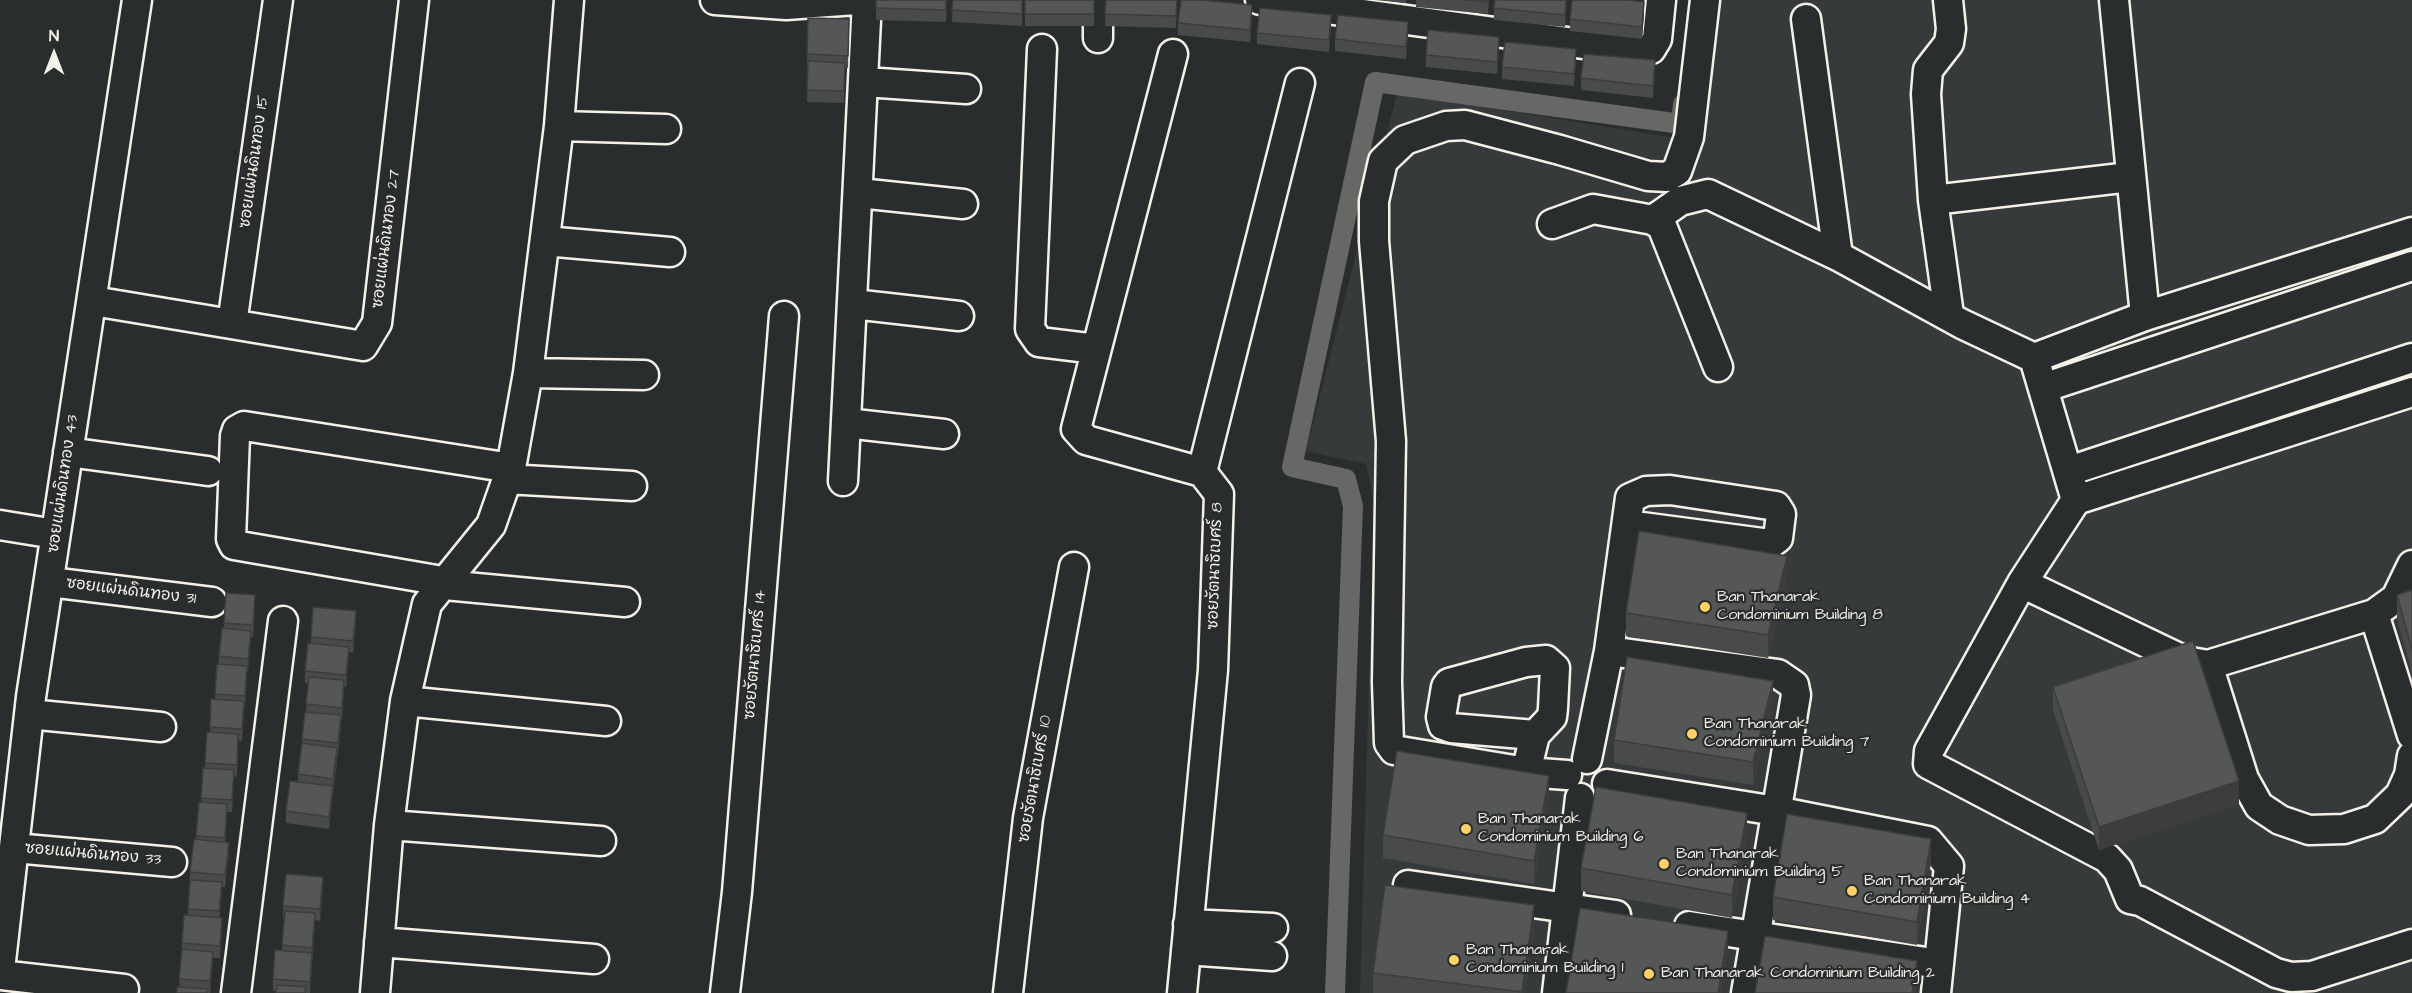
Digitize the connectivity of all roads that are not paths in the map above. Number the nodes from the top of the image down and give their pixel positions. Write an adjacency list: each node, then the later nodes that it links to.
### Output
1 (137, 0): 34 (street, ซอยแผ่นดินทอง 43)
2 (278, 0): 40 (street, ซอยแผ่นดินทอง 15)
3 (414, 0): 40 (street, ซอยแผ่นดินทอง 27)
4 (569, 0): 21 (street)
5 (715, 0): 6 (street)
6 (856, 0)
7 (867, 0): 18 (street)
8 (1098, 0): 15 (street)
9 (1260, 0): 10 (street)
10 (1661, 0)
11 (1705, 0): 80 (street)
12 (1948, 0): 25 (street)
13 (2114, 0): 23 (street)
14 (1806, 19): 32 (street)
15 (1098, 38)
16 (1042, 49): 41 (street)
17 (1173, 54): 41 (street)
18 (865, 82): 20 (street); 24 (street)
19 (1300, 83): 54 (street)
20 (966, 89)
21 (559, 126): 22 (street); 30 (street)
22 (666, 129)
23 (2130, 177): 25 (street); 39 (street)
24 (859, 193): 26 (street); 35 (street)
25 (1933, 200): 37 (street)
26 (963, 204)
27 (1653, 220): 28 (street); 32 (street); 44 (street)
28 (1552, 224)
29 (2412, 232): 39 (street)
30 (545, 241): 31 (street); 45 (street)
31 (670, 252)
32 (1838, 256): 37 (street)
33 (2412, 266): 47 (street)
34 (93, 301): 40 (street, ซอยแผ่นดินทอง 27); 51 (street, ซอยแผ่นดินทอง 43)
35 (853, 304): 36 (street); 49 (street)
36 (959, 315)
37 (1949, 315): 42 (street)
38 (784, 316): 101 (street, ซอยรัตนาธิเบศร์ 14)
39 (2145, 316): 42 (street)
40 (232, 324)
41 (1096, 349): 54 (street)
42 (2034, 358): 47 (street)
43 (2412, 358): 53 (street)
44 (1718, 367)
45 (528, 373): 46 (street); 55 (street)
46 (644, 375)
47 (2043, 388): 53 (street)
48 (2412, 392): 58 (street)
49 (846, 423): 50 (street); 56 (street)
50 (945, 434)
51 (68, 452): 52 (street); 61 (street, ซอยแผ่นดินทอง 43)
52 (208, 471)
53 (2069, 471): 58 (street)
54 (1202, 472): 90 (street, ซอยรัตนาธิเบศร์ 8)
55 (508, 474): 57 (street); 65 (street); 65 (street)
56 (843, 480)
57 (632, 486)
58 (2076, 500): 66 (street)
59 (0, 525): 61 (street)
60 (1627, 525): 60 (street); 71 (street)
61 (55, 534): 64 (street, ซอยแผ่นดินทอง 43)
62 (2412, 566): 69 (street)
63 (1074, 567): 102 (street, ซอยรัตนาธิเบศร์ 10)
64 (51, 582): 67 (street, ซอยแผ่นดินทอง 31); 74 (street, ซอยแผ่นดินทอง 43)
65 (446, 583): 68 (street); 73 (street)
66 (2022, 583): 72 (street); 93 (street)
67 (212, 602)
68 (626, 602)
69 (2374, 614): 72 (street); 78 (street)
70 (283, 621): 99 (street)
71 (1609, 651): 81 (street); 82 (street)
72 (2208, 665): 79 (street)
73 (405, 701): 75 (street); 83 (street)
74 (29, 714): 76 (street); 85 (street, ซอยแผ่นดินทอง 43)
75 (606, 721)
76 (161, 727)
77 (1535, 735): 80 (street)
78 (2412, 735)
79 (2412, 756)
80 (1526, 772): 81 (street)
81 (1578, 778): 82 (street); 88 (street)
82 (1776, 810): 89 (street); 95 (street)
83 (389, 825): 84 (street); 91 (street)
84 (601, 841)
85 (14, 848): 86 (street, ซอยแผ่นดินทอง 33); 96 (street, ซอยแผ่นดินทอง 43)
86 (172, 862)
87 (1408, 885): 88 (street)
88 (1569, 908): 89 (street); 104 (street)
89 (1754, 936): 95 (street); 105 (street)
90 (1187, 937): 92 (street); 103 (street, ซอยรัตนาธิเบศร์ 8)
91 (379, 942): 94 (street); 100 (street)
92 (1272, 942)
93 (2412, 944)
94 (594, 959)
95 (1939, 964): 106 (street)
96 (0, 970)
97 (0, 975): 98 (street)
98 (124, 989)
99 (236, 993)
100 (375, 993)
101 (725, 993)
102 (1008, 993)
103 (1182, 993)
104 (1557, 993)
105 (1746, 993)
106 (1936, 993)

